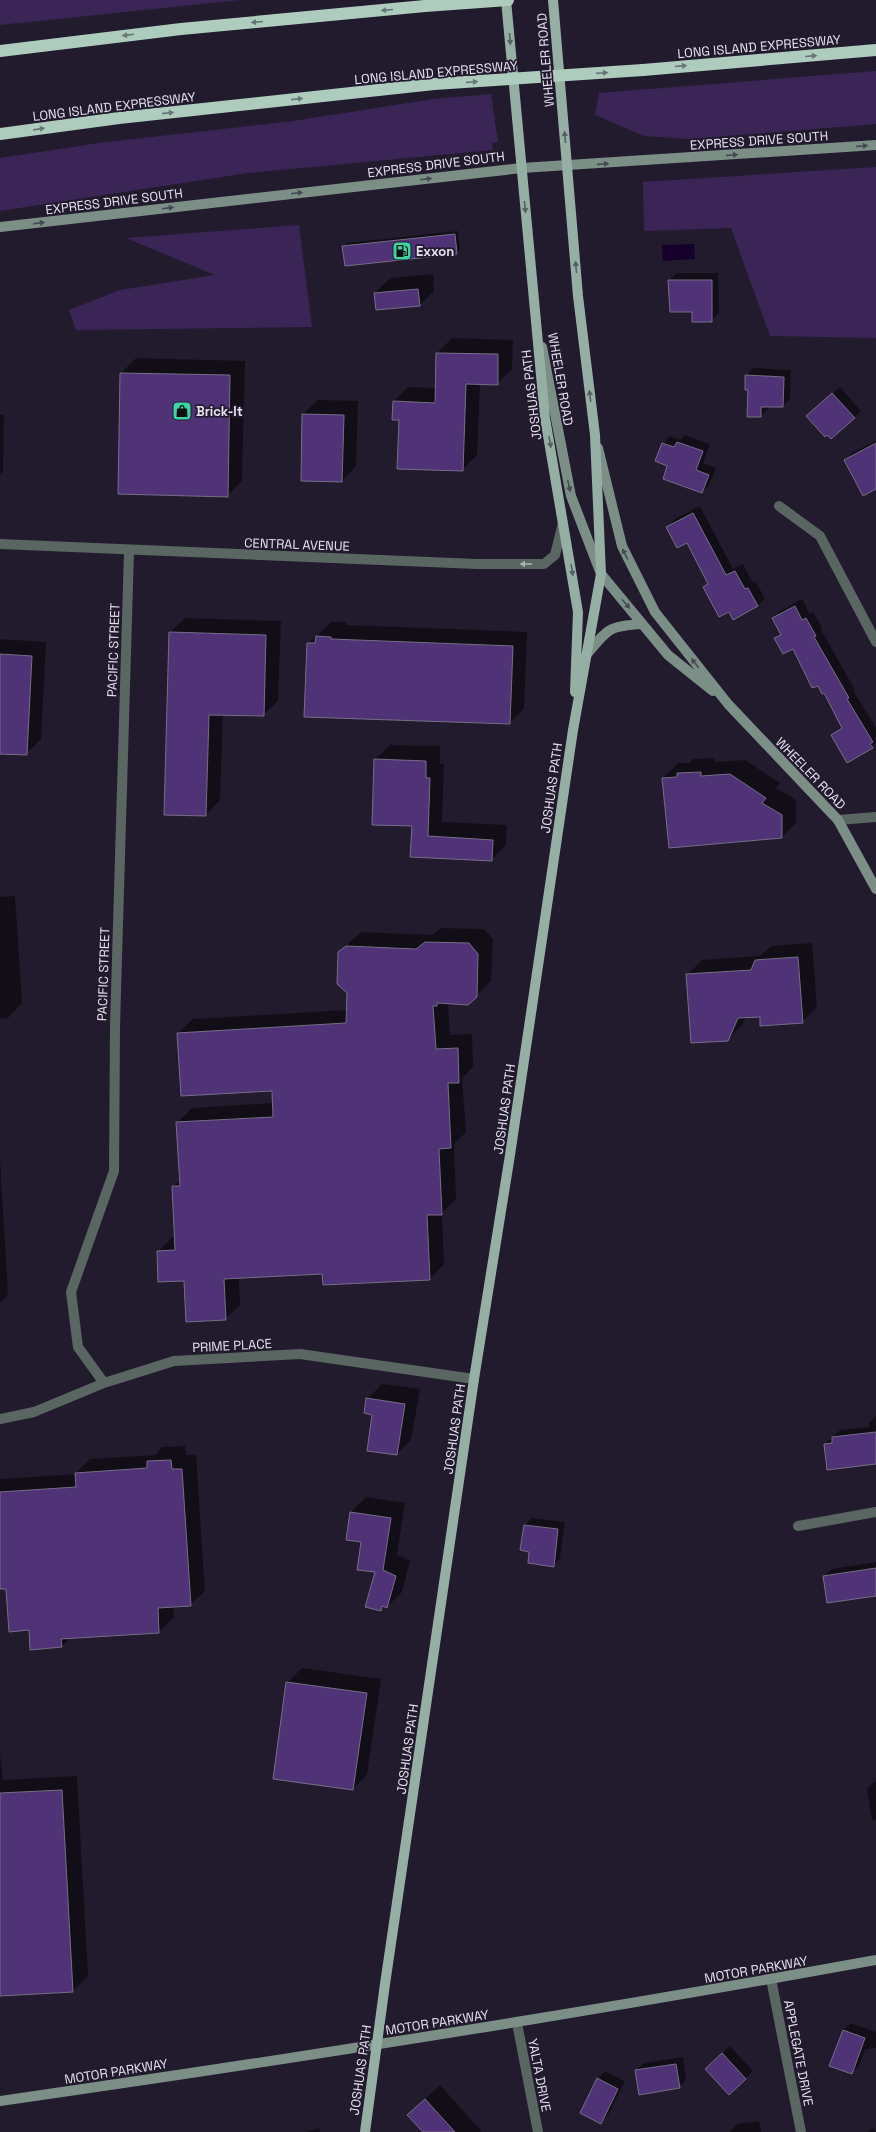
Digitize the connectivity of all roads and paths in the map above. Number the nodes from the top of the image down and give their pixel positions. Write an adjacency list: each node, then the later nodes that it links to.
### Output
1 (507, 0): 4 (highway, one-way to 4, bridge); 8 (main road, WHEELER ROAD, one-way to 8)
2 (553, 0): 7 (main road, WHEELER ROAD, one-way to 2)
3 (876, 50): 5 (highway, LONG ISLAND EXPRESSWAY, one-way to 3, bridge)
4 (0, 51)
5 (0, 134)
6 (876, 145): 7 (main road, EXPRESS DRIVE SOUTH, one-way to 6)
7 (568, 166): 8 (main road, EXPRESS DRIVE SOUTH); 11 (main road, WHEELER ROAD, one-way to 7)
8 (522, 168): 9 (main road, EXPRESS DRIVE SOUTH, one-way to 8); 10 (main road, WHEELER ROAD, one-way to 10)
9 (0, 227)
10 (534, 296): 13 (main road, JOSHUAS PATH, one-way to 13); 16 (main road, WHEELER ROAD, one-way to 16)
11 (595, 435): 16 (main road, JOSHUAS PATH); 20 (main road, WHEELER ROAD, one-way to 11)
12 (779, 506): 18 (street)
13 (563, 521): 15 (street, CENTRAL AVENUE, one-way to 15); 21 (main road, JOSHUAS PATH, one-way to 21)
14 (0, 544): 15 (street, CENTRAL AVENUE)
15 (129, 551): 26 (street, PACIFIC STREET)
16 (601, 574): 17 (main road, WHEELER ROAD, one-way to 17); 19 (main road, JOSHUAS PATH)
17 (642, 624): 19 (main road); 20 (main road, WHEELER ROAD)
18 (876, 642)
19 (587, 654): 21 (main road, JOSHUAS PATH)
20 (728, 704): 23 (main road, WHEELER ROAD)
21 (573, 730): 25 (main road, JOSHUAS PATH)
22 (876, 817): 23 (street)
23 (838, 820): 24 (main road, WHEELER ROAD)
24 (876, 889)
25 (474, 1379): 26 (street, PRIME PLACE); 33 (main road, JOSHUAS PATH)
26 (104, 1383): 27 (street, PRIME PLACE)
27 (0, 1419)
28 (876, 1512): 29 (street)
29 (798, 1526)
30 (876, 1960): 31 (main road, MOTOR PARKWAY)
31 (771, 1979): 32 (main road, MOTOR PARKWAY); 37 (street, APPLEGATE DRIVE)
32 (516, 2023): 33 (main road, MOTOR PARKWAY); 36 (street, YALTA DRIVE)
33 (377, 2045): 34 (main road, MOTOR PARKWAY); 35 (main road, JOSHUAS PATH)
34 (0, 2102)
35 (365, 2132)
36 (538, 2132)
37 (801, 2132)

